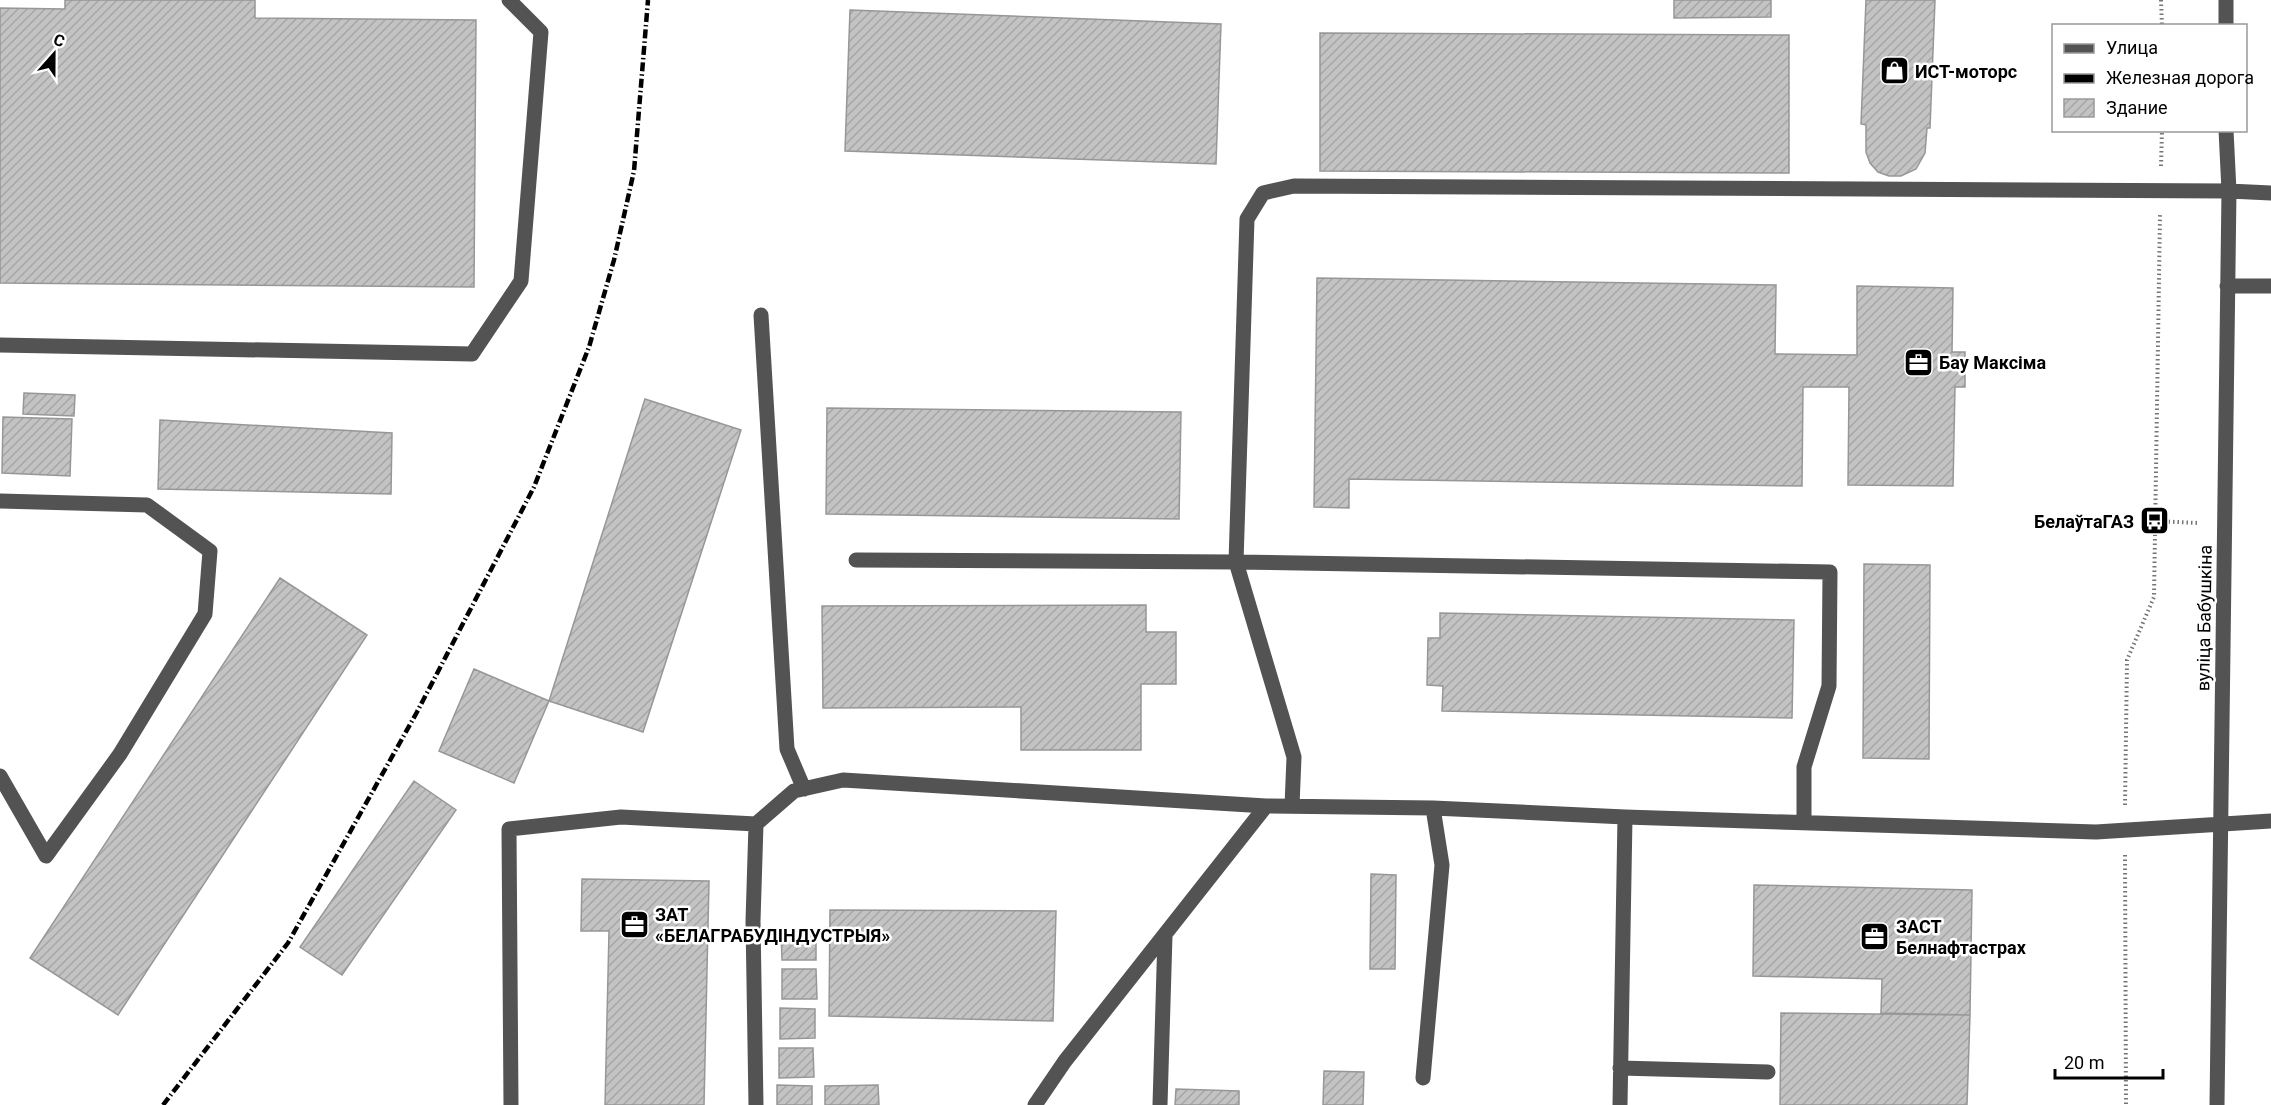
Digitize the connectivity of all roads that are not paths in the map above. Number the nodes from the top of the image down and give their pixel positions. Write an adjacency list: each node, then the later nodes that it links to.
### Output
1 (509, 0): 10 (street)
2 (2226, 0): 3 (street)
3 (2226, 24)
4 (2226, 132): 5 (street, вуліца Бабушкіна)
5 (2229, 191): 6 (street); 7 (street, вуліца Бабушкіна); 13 (street)
6 (2271, 193)
7 (2227, 286): 8 (street); 22 (street, вуліца Бабушкіна)
8 (2271, 286)
9 (761, 315): 15 (street)
10 (0, 345)
11 (0, 501): 14 (street)
12 (856, 560): 13 (street)
13 (1236, 562): 17 (street); 21 (street)
14 (0, 776)
15 (804, 789): 16 (street); 23 (street)
16 (1266, 806): 17 (street); 24 (street)
17 (1292, 806): 18 (street)
18 (1433, 808): 19 (street); 27 (street)
19 (1625, 817): 21 (street); 25 (street)
20 (2271, 821): 22 (street)
21 (1804, 822): 22 (street)
22 (2221, 823): 33 (street, вуліца Бабушкіна)
23 (756, 824): 28 (street); 29 (street)
24 (1165, 935): 30 (street); 31 (street)
25 (1620, 1068): 26 (street); 32 (street)
26 (1768, 1072)
27 (1423, 1078)
28 (511, 1105)
29 (756, 1105)
30 (1035, 1105)
31 (1160, 1105)
32 (1620, 1105)
33 (2217, 1105)

